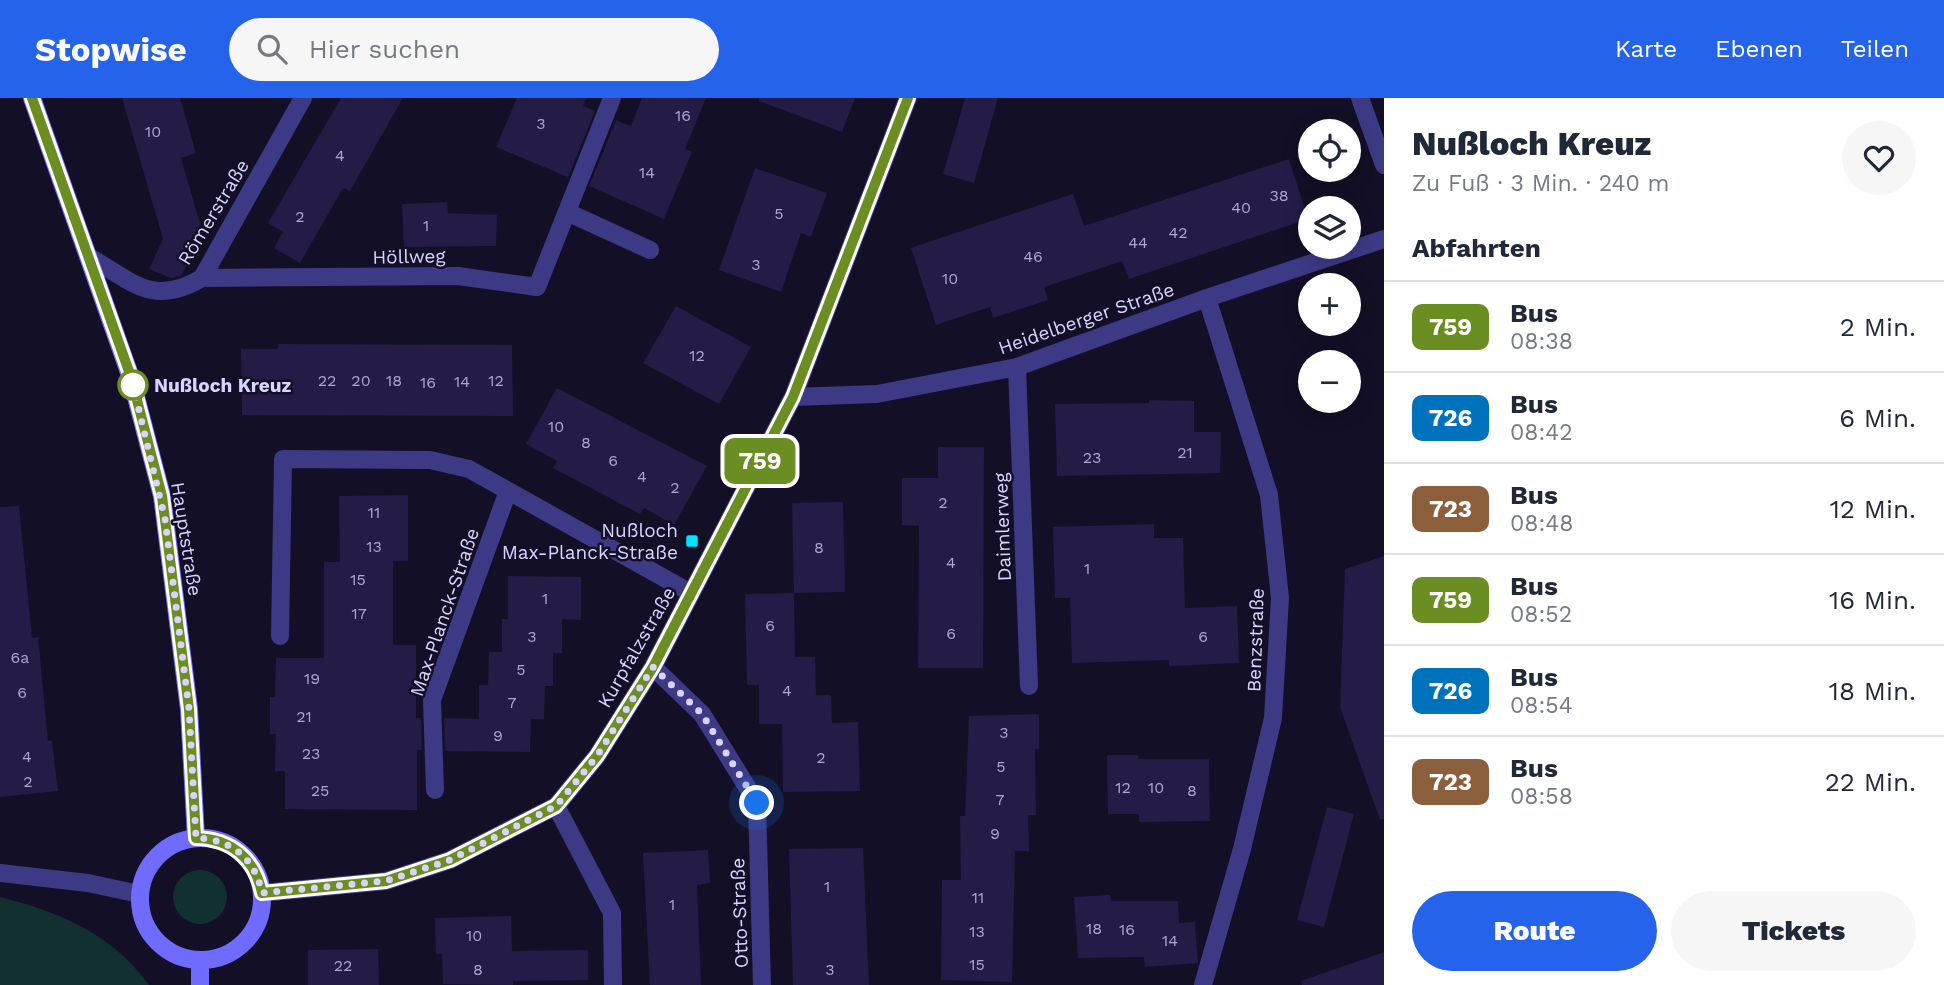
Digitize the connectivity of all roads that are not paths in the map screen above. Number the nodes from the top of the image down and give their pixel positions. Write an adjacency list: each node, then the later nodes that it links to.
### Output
1 (32, 98): 10 (main road, Hauptstraße)
2 (303, 98): 11 (street, Römerstraße)
3 (612, 98): 7 (street, Höllweg)
4 (908, 98): 14 (street, Kurpfalzstraße)
5 (1360, 98): 6 (street)
6 (1384, 165)
7 (569, 214): 9 (street); 11 (street, Höllweg)
8 (1384, 239): 12 (street, Heidelberger Straße)
9 (650, 250)
10 (91, 258): 11 (street, Römerstraße); 22 (main road, Hauptstraße)
11 (202, 278)
12 (1207, 298): 13 (street, Heidelberger Straße); 30 (street, Benzstraße)
13 (1017, 366): 14 (street, Heidelberger Straße); 19 (street, Daimlerweg)
14 (793, 397): 16 (street, Kurpfalzstraße)
15 (508, 491): 16 (street); 17 (street); 20 (street, Max-Planck-Straße)
16 (691, 593): 18 (street, Kurpfalzstraße)
17 (280, 636)
18 (653, 667): 21 (street, Kurpfalzstraße); 29 (street, Otto-Straße)
19 (1029, 686)
20 (435, 790)
21 (556, 806): 24 (street, Kurpfalzstraße); 28 (street)
22 (196, 838): 24 (main road); 25 (main road)
23 (0, 873): 25 (street)
24 (262, 893): 26 (main road)
25 (139, 894): 26 (main road)
26 (200, 961): 27 (main road)
27 (200, 985)
28 (614, 985)
29 (762, 985)
30 (1203, 985)

